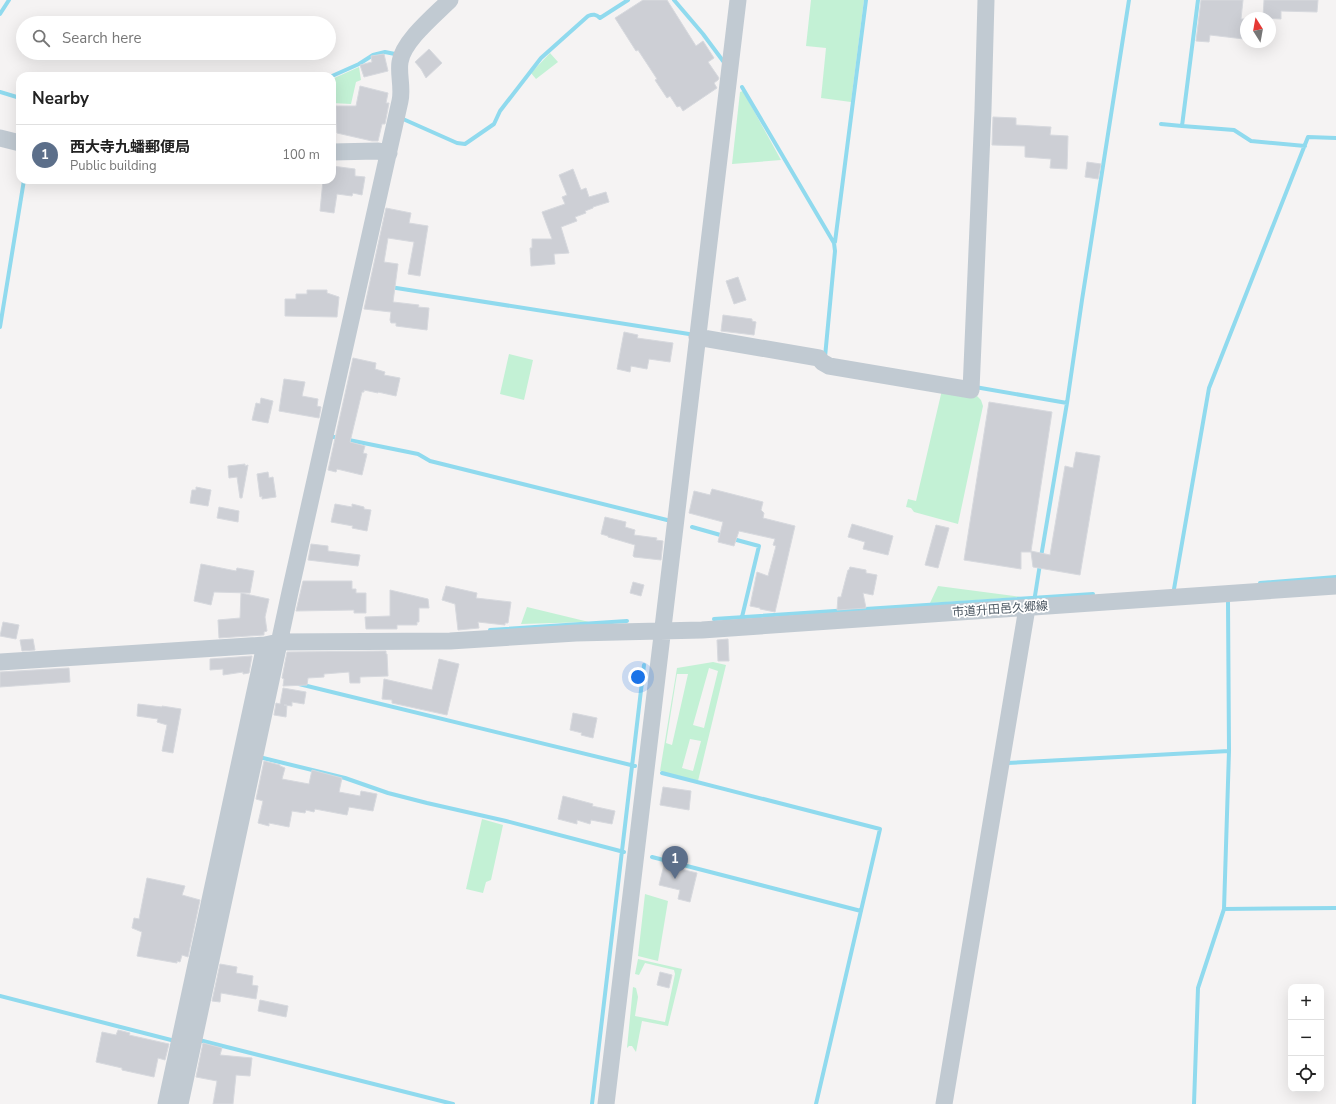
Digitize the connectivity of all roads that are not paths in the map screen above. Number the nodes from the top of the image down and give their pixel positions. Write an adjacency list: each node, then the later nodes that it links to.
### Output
1 (450, 0): 7 (street)
2 (738, 0): 8 (street)
3 (986, 0): 8 (street)
4 (0, 138): 5 (street)
5 (16, 142)
6 (336, 152): 7 (street)
7 (384, 152): 12 (street)
8 (697, 337): 11 (street)
9 (1336, 586): 10 (street, 市道升田邑久郷線)
10 (1032, 607): 11 (street, 市道升田邑久郷線); 17 (street)
11 (663, 631): 12 (street, 市道升田邑久郷線); 16 (street)
12 (272, 644): 13 (street, 市道升田邑久郷線); 14 (street); 15 (street)
13 (0, 662)
14 (166, 1104)
15 (180, 1104)
16 (606, 1104)
17 (944, 1104)

